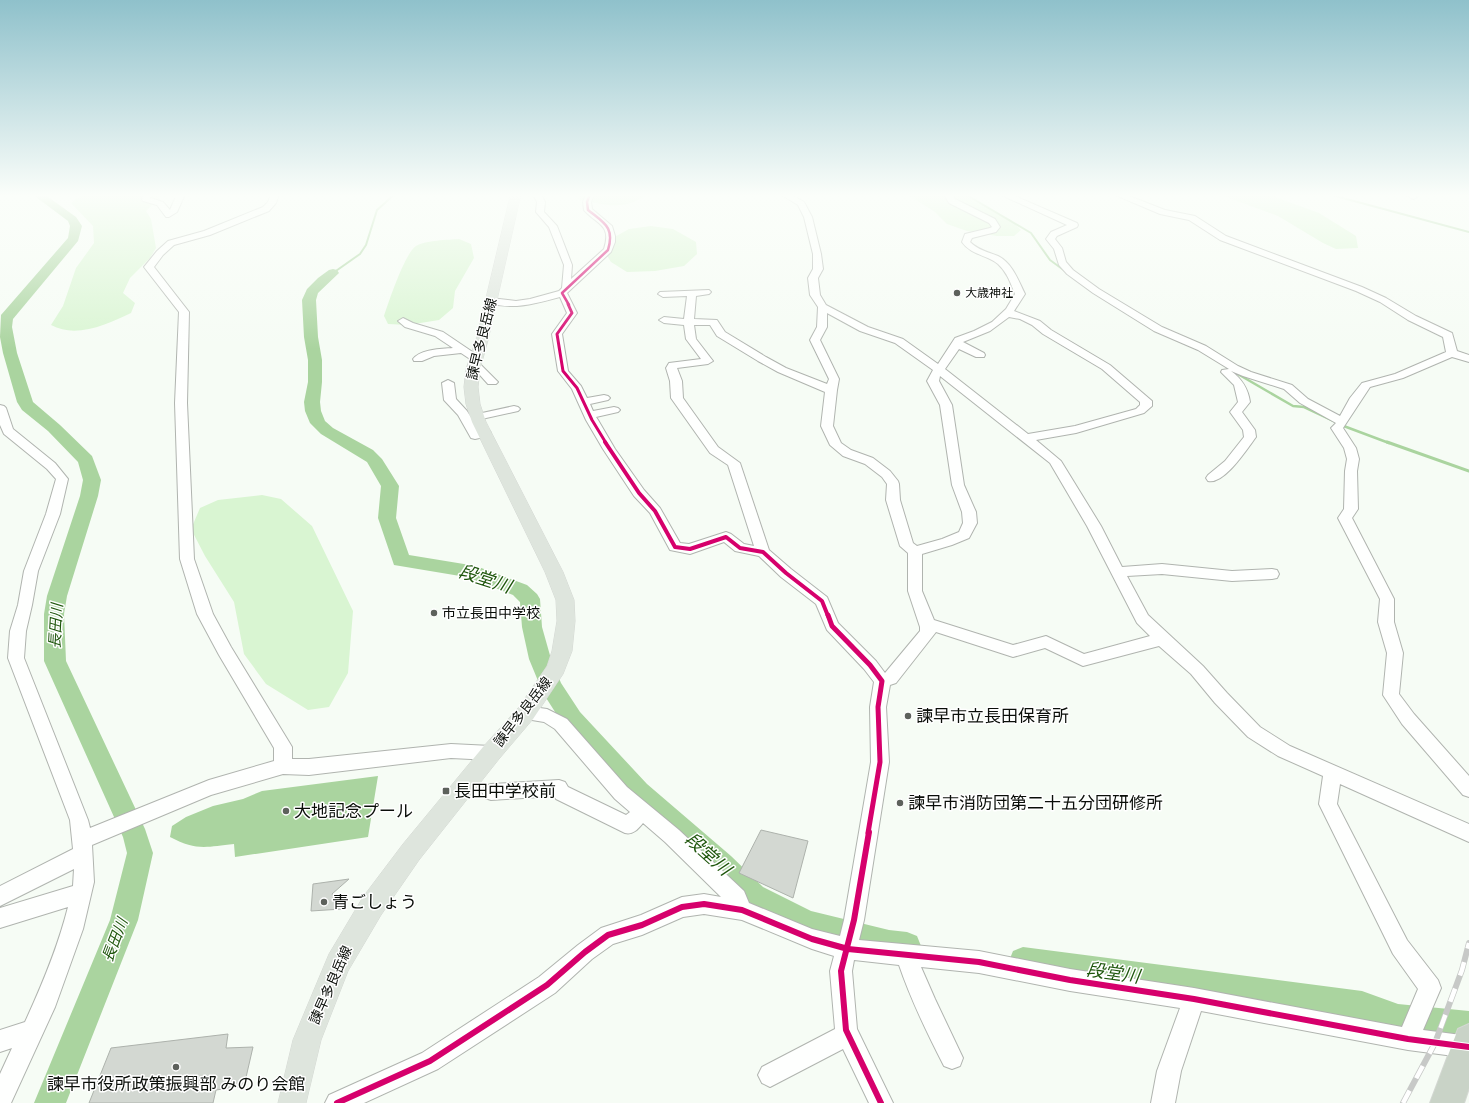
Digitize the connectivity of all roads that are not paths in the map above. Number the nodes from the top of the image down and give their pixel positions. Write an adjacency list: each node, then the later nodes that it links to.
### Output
1 (168, 245): 51 (street)
2 (504, 245): 13 (main road, 諫早多良岳線)
3 (560, 245): 9 (street)
4 (610, 245): 9 (street)
5 (815, 245): 14 (street)
6 (969, 245): 15 (street)
7 (1056, 245): 27 (street)
8 (1243, 245): 21 (street)
9 (564, 290): 13 (street); 32 (street)
10 (706, 292): 11 (street)
11 (692, 293): 12 (street); 18 (street)
12 (662, 294)
13 (491, 302): 25 (main road, 諫早多良岳線)
14 (824, 307): 26 (street); 30 (street)
15 (1009, 312): 19 (street); 40 (street)
16 (664, 320): 18 (street)
17 (403, 321): 20 (street)
18 (689, 322): 30 (street); 43 (street)
19 (957, 344): 22 (street); 26 (street)
20 (463, 350): 23 (street); 25 (street)
21 (1452, 353): 24 (street); 38 (street)
22 (980, 354)
23 (418, 359)
24 (1469, 359)
25 (475, 362): 28 (street); 37 (main road, 諫早多良岳線)
26 (938, 368): 40 (street); 42 (street)
27 (1231, 370): 38 (street); 41 (street)
28 (492, 382)
29 (448, 383): 39 (street)
30 (830, 390): 42 (street)
31 (604, 398): 32 (street)
32 (584, 402): 36 (street)
33 (0, 408): 57 (street)
34 (514, 409): 37 (street)
35 (614, 410): 36 (street)
36 (590, 415): 43 (street)
37 (477, 417): 39 (main road, 諫早多良岳線)
38 (1342, 424): 53 (street)
39 (485, 433): 49 (main road, 諫早多良岳線)
40 (1027, 438): 44 (street)
41 (1212, 478)
42 (915, 551): 46 (street)
43 (763, 552): 48 (street)
44 (1118, 572): 45 (street); 47 (street)
45 (1272, 574)
46 (929, 624): 47 (street); 48 (street)
47 (1162, 640): 52 (street)
48 (882, 681): 62 (street)
49 (530, 708): 50 (main road, 諫早多良岳線); 55 (street)
50 (491, 753): 51 (street); 73 (main road, 諫早多良岳線)
51 (283, 766): 57 (street)
52 (1332, 773): 56 (street); 67 (street)
53 (1469, 789)
54 (491, 792): 55 (street)
55 (643, 812): 60 (street)
56 (1469, 833)
57 (87, 843): 58 (street); 59 (street)
58 (81, 893): 61 (street); 65 (street)
59 (0, 896)
60 (742, 910): 62 (street); 74 (street)
61 (0, 918)
62 (848, 948): 63 (street); 66 (street)
63 (906, 954): 64 (street); 70 (street)
64 (1194, 999): 67 (street); 76 (street)
65 (32, 1031): 68 (street); 72 (street)
66 (848, 1034): 71 (street); 75 (street)
67 (1408, 1039): 69 (street)
68 (0, 1041)
69 (1468, 1044): 77 (highway)
70 (952, 1058)
71 (770, 1075)
72 (0, 1100)
73 (292, 1103)
74 (337, 1103)
75 (881, 1103)
76 (1163, 1103)
77 (1447, 1103)

